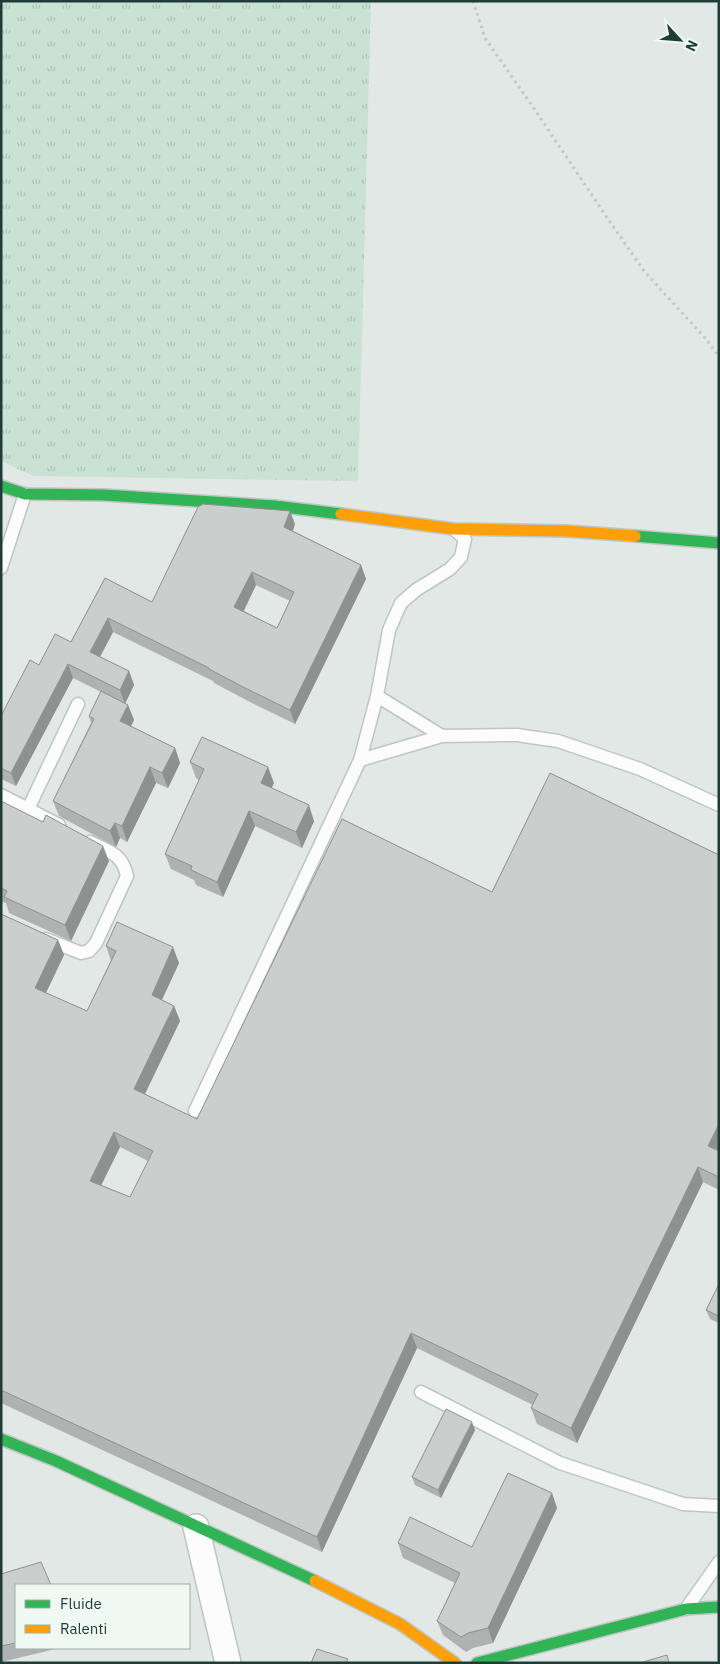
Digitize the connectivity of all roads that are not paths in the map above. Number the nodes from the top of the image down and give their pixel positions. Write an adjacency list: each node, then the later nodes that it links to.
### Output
1 (1, 486): 2 (street)
2 (25, 494): 3 (street); 5 (lane)
3 (454, 528): 4 (street); 6 (lane)
4 (719, 544)
5 (1, 568)
6 (377, 696): 8 (lane); 9 (lane)
7 (78, 704): 12 (lane)
8 (442, 736): 9 (lane); 11 (lane)
9 (360, 760): 14 (lane)
10 (1, 796): 12 (lane)
11 (719, 805)
12 (28, 809): 13 (lane)
13 (36, 934)
14 (195, 1111)
15 (421, 1392): 17 (lane)
16 (1, 1439): 18 (street)
17 (719, 1506)
18 (196, 1526): 22 (street); 23 (street)
19 (719, 1562): 21 (lane)
20 (719, 1607): 21 (street)
21 (686, 1608): 24 (street)
22 (228, 1663)
23 (455, 1663)
24 (477, 1663)

